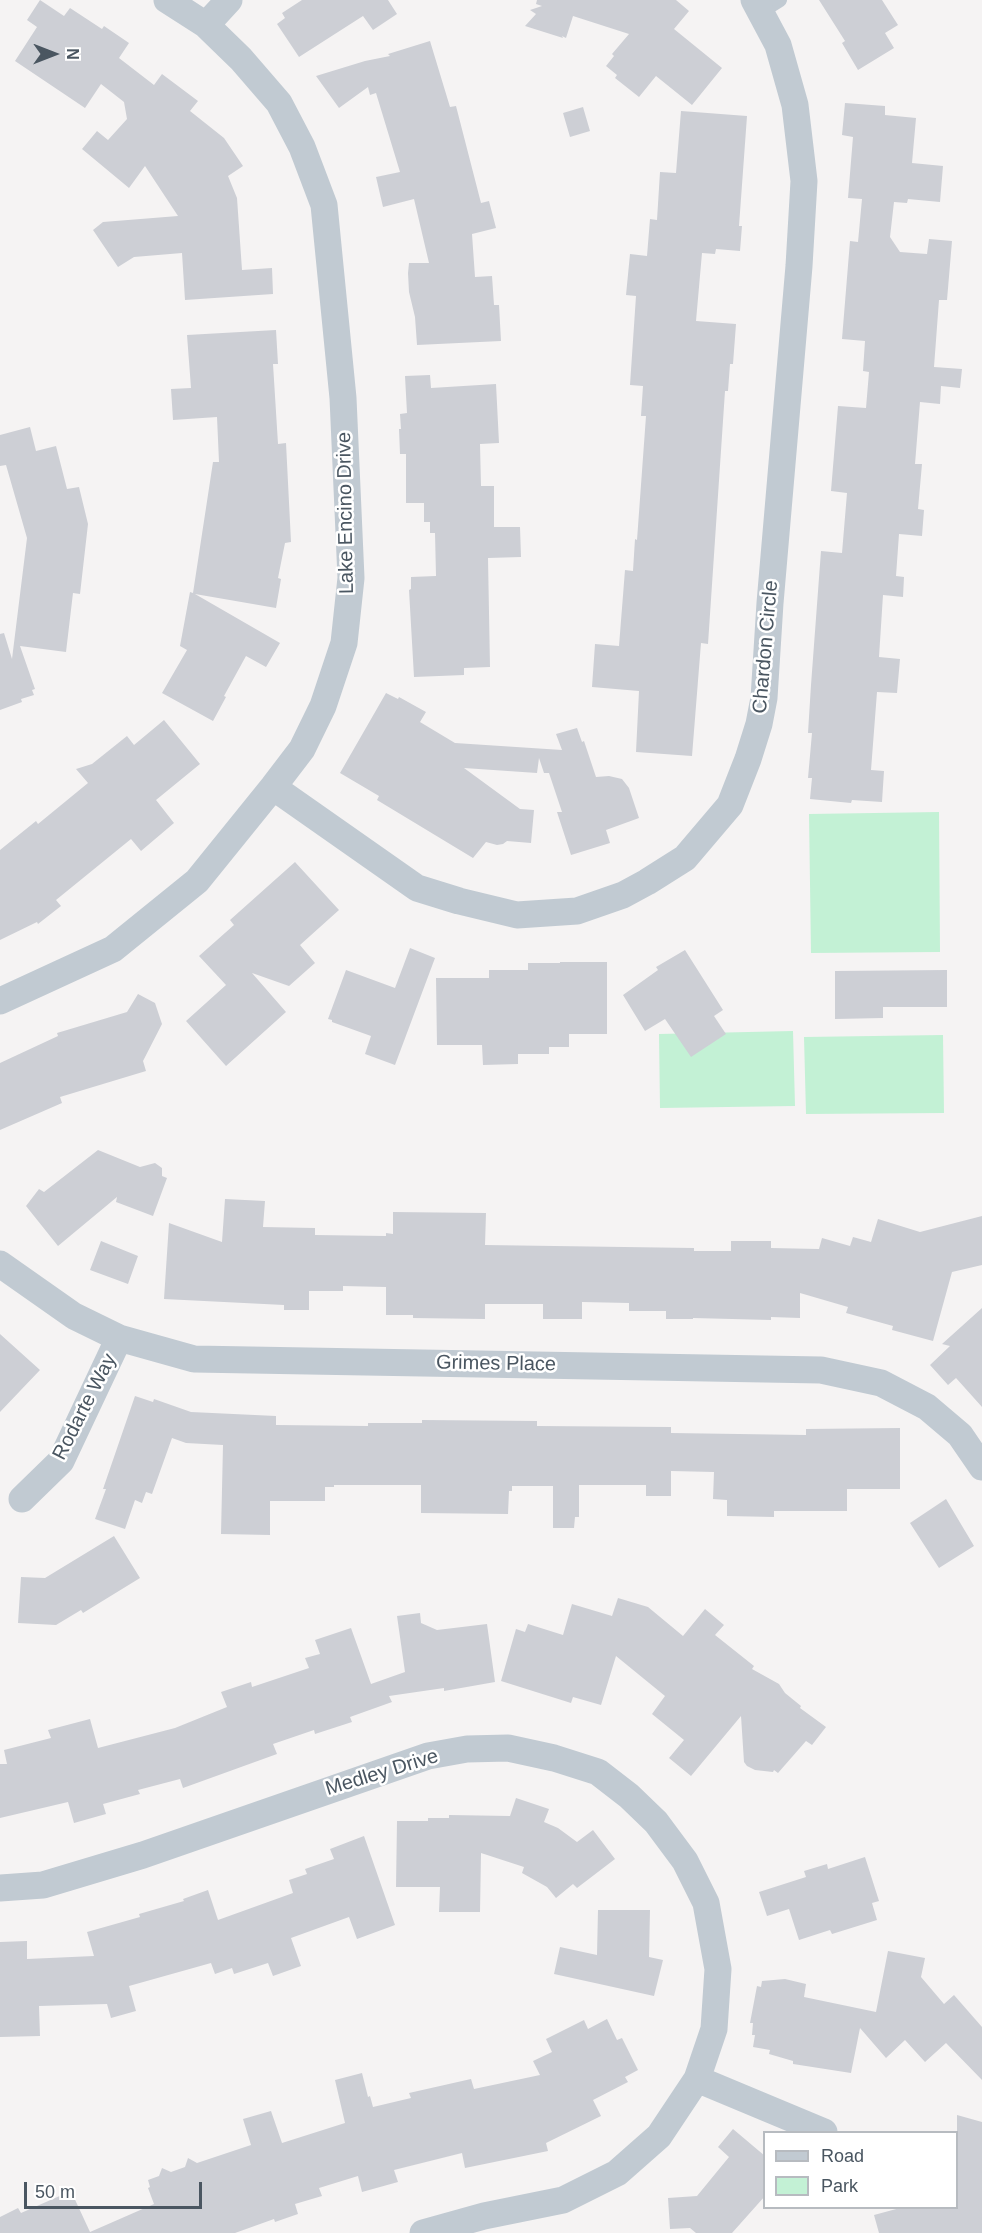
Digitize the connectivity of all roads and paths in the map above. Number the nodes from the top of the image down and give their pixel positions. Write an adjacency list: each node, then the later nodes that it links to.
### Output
1 (167, 0): 4 (street, Lake Encino Drive)
2 (229, 0): 4 (street)
3 (765, 4): 5 (street, Chardon Circle)
4 (206, 25): 5 (street, Lake Encino Drive)
5 (273, 787): 6 (street, Lake Encino Drive)
6 (0, 1001)
7 (0, 1264): 8 (street, Grimes Place)
8 (119, 1338): 9 (street, Grimes Place); 10 (street, Rodarte Way)
9 (982, 1467)
10 (22, 1499)
11 (0, 1888): 12 (street, Medley Drive)
12 (697, 2079): 13 (street); 14 (street, Medley Drive)
13 (819, 2131)
14 (423, 2233)

